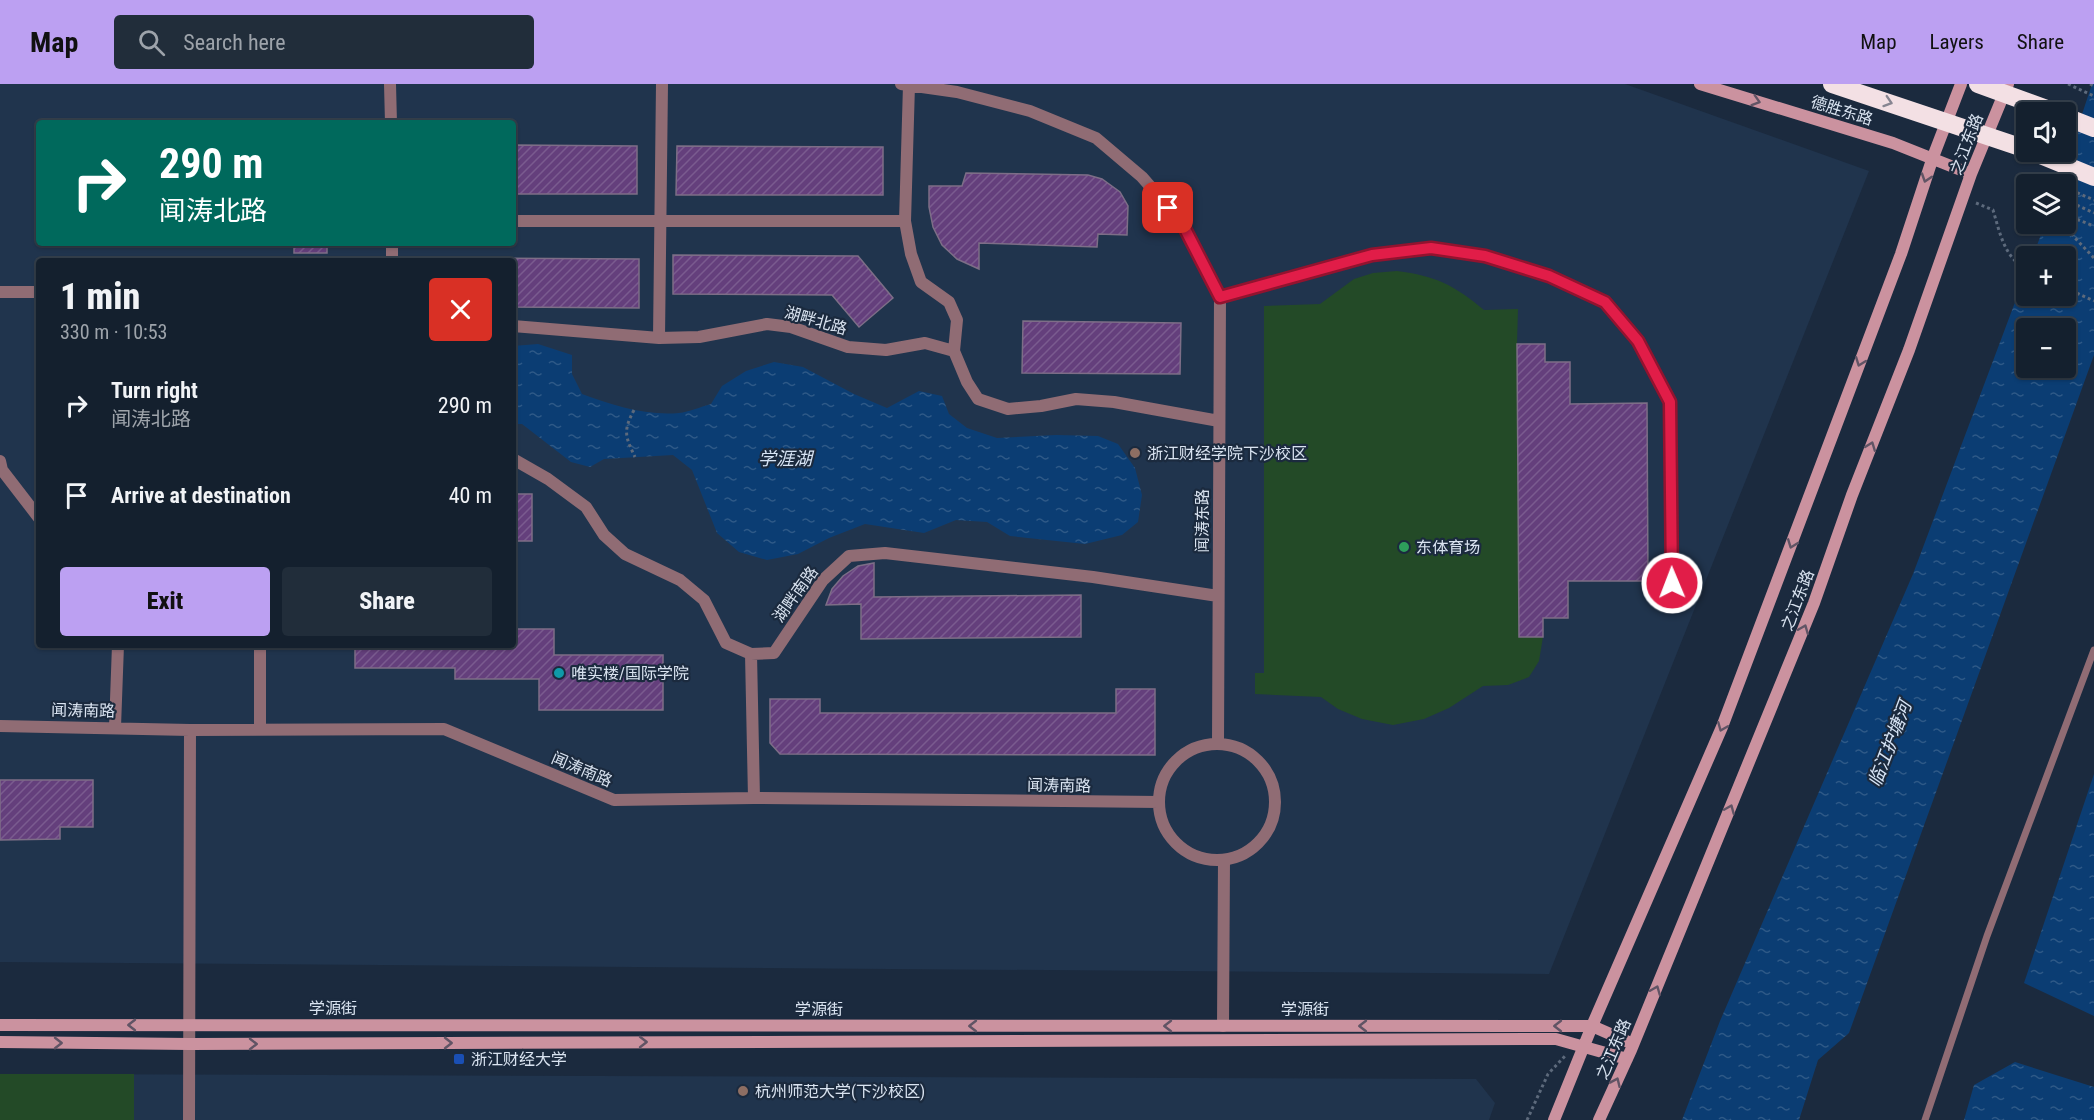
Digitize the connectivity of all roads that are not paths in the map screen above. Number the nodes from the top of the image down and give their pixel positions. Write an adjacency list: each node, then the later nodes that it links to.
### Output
1 (390, 84): 10 (street)
2 (662, 84): 19 (street)
3 (1700, 84): 14 (main road, 德胜东路, one-way to 14)
4 (1832, 84): 13 (highway, one-way to 13)
5 (1961, 84): 14 (main road, 之江东路)
6 (1978, 84): 9 (highway)
7 (2008, 84): 16 (main road, 之江东路)
8 (905, 85): 20 (street); 23 (street)
9 (2028, 102)
10 (391, 120)
11 (2076, 121): 12 (highway)
12 (2094, 128)
13 (2016, 145)
14 (1933, 157): 16 (main road, 德胜东路); 48 (main road, 之江东路, one-way to 48)
15 (2057, 162): 17 (highway)
16 (1971, 174): 51 (main road, 之江东路, one-way to 16)
17 (2094, 177)
18 (516, 221): 19 (street)
19 (660, 221): 20 (street); 25 (street)
20 (905, 221): 26 (street)
21 (0, 292): 22 (street)
22 (36, 292)
23 (1220, 297): 27 (street, 闻涛东路); 31 (lane)
24 (516, 326): 25 (street, 湖畔北路)
25 (659, 338): 26 (street, 湖畔北路)
26 (954, 351): 27 (street)
27 (1219, 421): 32 (street, 闻涛东路)
28 (0, 461): 30 (street)
29 (516, 461): 36 (street)
30 (36, 514)
31 (1672, 583)
32 (1218, 596): 36 (street, 湖畔南路); 41 (street, 闻涛东路)
33 (118, 648): 38 (street)
34 (260, 648): 39 (street)
35 (2094, 650): 57 (lane)
36 (751, 654): 42 (street)
37 (0, 726): 38 (street, 闻涛南路)
38 (115, 727): 40 (street, 闻涛南路)
39 (260, 729): 40 (street, 闻涛南路); 42 (street, 闻涛南路)
40 (190, 730): 46 (street)
41 (1218, 744): 43 (street); 44 (street)
42 (754, 798): 43 (street, 闻涛南路)
43 (1159, 802): 44 (street)
44 (1224, 860): 47 (street)
45 (0, 1025): 46 (main road, 学源街, one-way to 45)
46 (190, 1025): 47 (main road, 学源街, one-way to 46); 50 (street)
47 (1223, 1026): 48 (main road, 学源街, one-way to 47)
48 (1592, 1026): 51 (main road, 学源街); 52 (main road, 之江东路)
49 (0, 1042): 50 (main road, one-way to 50)
50 (190, 1044): 52 (main road, one-way to 52); 54 (street)
51 (1634, 1044): 53 (main road, 之江东路)
52 (1580, 1045): 53 (main road); 55 (main road, 之江东路)
53 (1627, 1059): 56 (main road, 之江东路, one-way to 53)
54 (189, 1120)
55 (1554, 1120)
56 (1599, 1120)
57 (1925, 1120)

